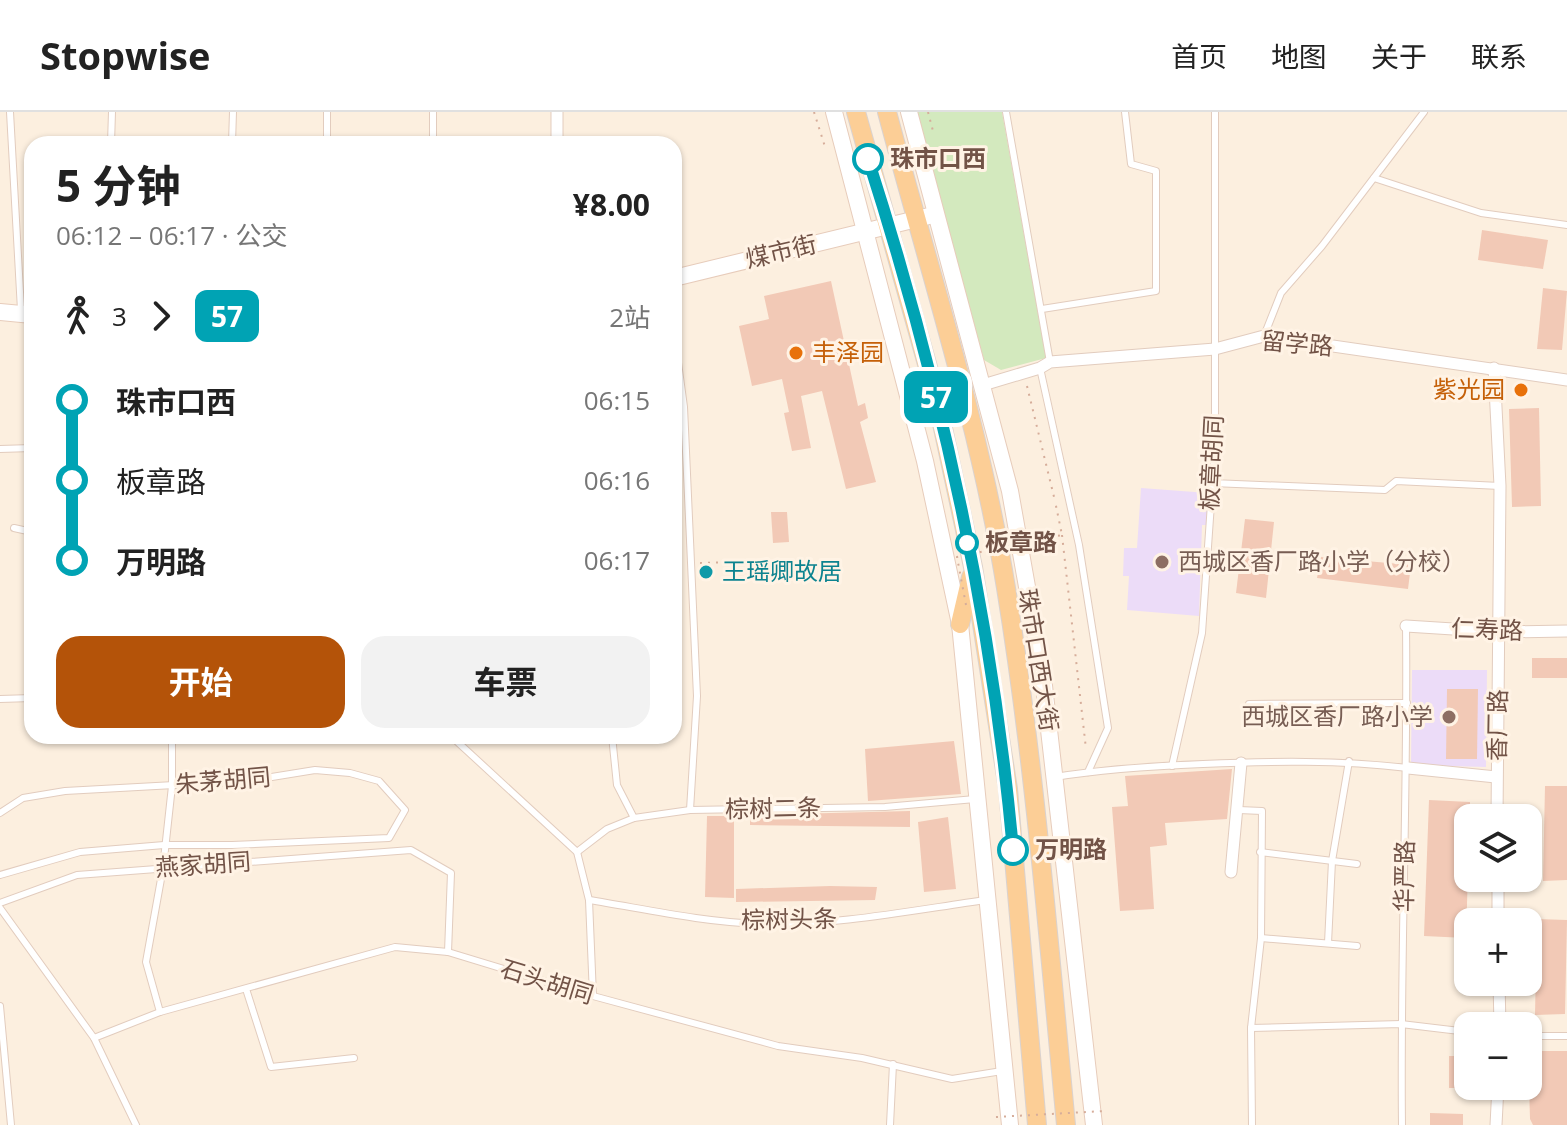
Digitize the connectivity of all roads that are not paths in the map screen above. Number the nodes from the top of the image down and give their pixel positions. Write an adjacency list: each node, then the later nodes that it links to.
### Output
1 (10, 112): 27 (lane)
2 (112, 112): 15 (lane)
3 (233, 112): 16 (lane)
4 (327, 112): 17 (lane)
5 (433, 112): 18 (lane)
6 (557, 112): 19 (street)
7 (834, 112): 25 (street)
8 (856, 112): 24 (main road, 珠市口西大街)
9 (887, 112): 22 (main road, 珠市口西大街)
10 (909, 112): 21 (street, 珠市口西大街)
11 (1006, 112): 28 (lane)
12 (1125, 112): 28 (lane)
13 (1215, 112): 32 (lane, 板章胡同)
14 (1424, 112): 20 (lane)
15 (111, 136)
16 (232, 136)
17 (327, 136)
18 (433, 136)
19 (557, 136)
20 (1374, 178): 23 (lane); 31 (lane)
21 (936, 214): 22 (street, 煤市街); 36 (street, 珠市口西大街)
22 (916, 219): 24 (street, 煤市街); 105 (main road, 珠市口西大街)
23 (1567, 225)
24 (888, 227): 25 (street, 煤市街); 44 (main road, 珠市口西大街)
25 (865, 232): 26 (street, 煤市街); 45 (street)
26 (682, 276)
27 (24, 279)
28 (1042, 309): 33 (lane)
29 (0, 312): 30 (street)
30 (24, 315)
31 (1264, 336): 32 (street, 留学路); 34 (street, 留学路)
32 (1215, 349): 33 (street, 留学路); 40 (lane, 板章胡同)
33 (1045, 365): 36 (street, 留学路); 60 (lane)
34 (1494, 368): 35 (street, 留学路); 41 (street, 香厂路)
35 (1567, 380)
36 (983, 385): 61 (street, 珠市口西大街)
37 (682, 392): 66 (lane)
38 (24, 448): 39 (lane)
39 (0, 449)
40 (1212, 483): 41 (lane); 58 (lane, 板章胡同)
41 (1500, 486): 48 (street, 香厂路)
42 (14, 528): 43 (lane)
43 (24, 530)
44 (973, 567): 45 (main road); 104 (main road, 珠市口西大街)
45 (960, 624): 64 (street)
46 (1406, 626): 48 (street, 仁寿路); 51 (lane, 华严路)
47 (1567, 631): 48 (street, 仁寿路)
48 (1500, 632): 62 (street, 香厂路)
49 (24, 698): 50 (lane)
50 (0, 699)
51 (1407, 703): 52 (lane); 59 (lane, 华严路)
52 (1249, 704)
53 (172, 744): 63 (lane)
54 (460, 744): 71 (lane)
55 (613, 744): 69 (lane)
56 (1349, 761): 57 (lane); 59 (lane); 73 (lane)
57 (1241, 763): 58 (lane); 67 (street)
58 (1172, 766): 60 (lane)
59 (1408, 768): 62 (street); 89 (lane, 华严路)
60 (1088, 772): 61 (lane)
61 (1055, 777): 106 (street, 珠市口西大街)
62 (1496, 777): 65 (street, 香厂路)
63 (172, 786): 68 (lane, 朱茅胡同); 70 (lane); 70 (lane, 朱茅胡同)
64 (979, 799): 66 (lane, 棕树二条); 78 (street)
65 (1497, 804)
66 (690, 810): 69 (lane, 棕树二条)
67 (1239, 810): 72 (lane); 76 (street)
68 (0, 813)
69 (634, 818): 71 (lane, 棕树二条)
70 (164, 845): 75 (lane); 77 (lane)
71 (577, 852): 79 (lane)
72 (1260, 852): 73 (lane); 81 (lane)
73 (1332, 861): 74 (lane); 82 (lane)
74 (1357, 864)
75 (163, 868): 80 (lane, 燕家胡同); 84 (lane, 燕家胡同); 88 (lane)
76 (1231, 872)
77 (0, 875)
78 (989, 899): 79 (lane, 棕树头条); 97 (street)
79 (589, 900): 86 (lane)
80 (0, 906): 94 (lane)
81 (1261, 938): 82 (lane); 90 (lane)
82 (1328, 943): 83 (lane)
83 (1357, 946)
84 (448, 952): 85 (lane, 石头胡同); 86 (lane, 石头胡同)
85 (246, 989): 88 (lane, 石头胡同); 95 (lane)
86 (593, 996): 96 (lane, 石头胡同)
87 (0, 1006): 99 (lane)
88 (160, 1012): 94 (lane, 石头胡同)
89 (1401, 1024): 90 (lane); 91 (lane); 108 (lane, 华严路)
90 (1251, 1028): 107 (lane)
91 (1454, 1030)
92 (1542, 1036): 93 (lane)
93 (1567, 1036)
94 (94, 1038): 102 (lane)
95 (354, 1058)
96 (893, 1064): 97 (lane, 石头胡同); 103 (lane)
97 (1005, 1070): 100 (street)
98 (1497, 1100): 109 (street)
99 (4, 1103): 101 (lane)
100 (1003, 1121)
101 (11, 1125)
102 (136, 1125)
103 (890, 1125)
104 (1037, 1125)
105 (1066, 1125)
106 (1094, 1125)
107 (1252, 1125)
108 (1402, 1125)
109 (1496, 1125)

